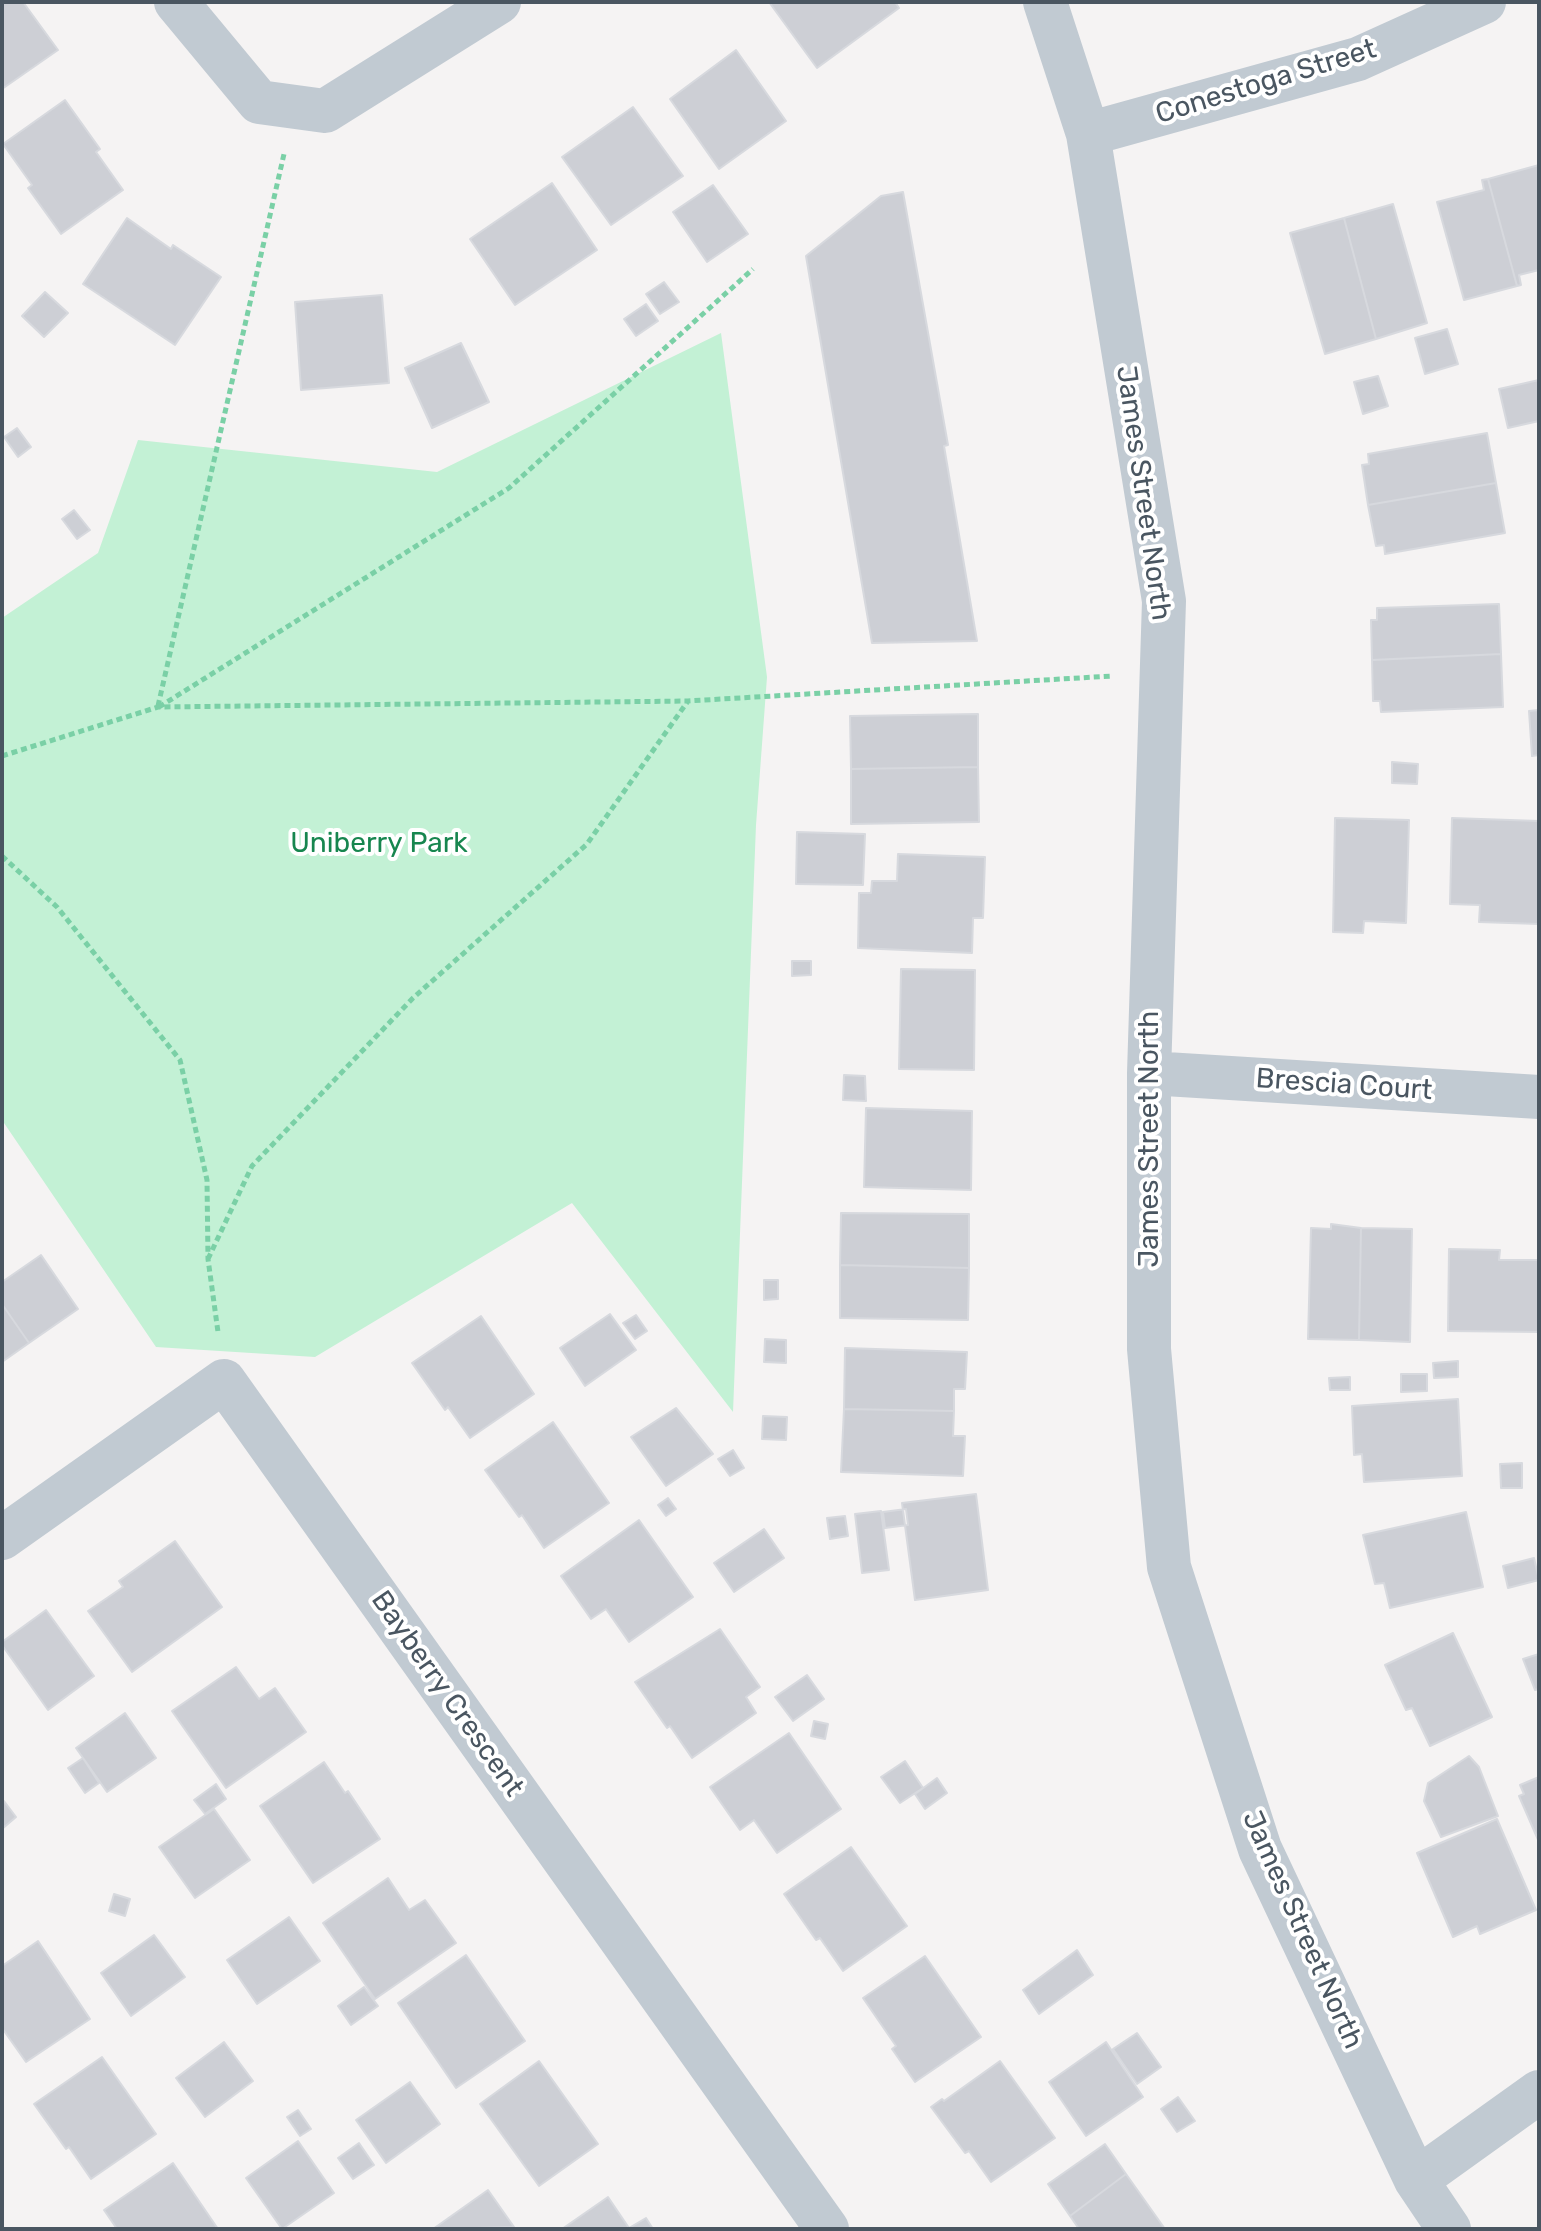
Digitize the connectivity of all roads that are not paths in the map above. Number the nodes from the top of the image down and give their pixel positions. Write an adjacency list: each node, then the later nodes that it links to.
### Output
1 (176, 2): 2 (street)
2 (499, 2)
3 (1045, 2): 5 (street, James Street North)
4 (1484, 2): 5 (street, Conestoga Street)
5 (1088, 134): 6 (street, James Street North)
6 (1149, 1073): 7 (street, Brescia Court); 10 (street, James Street North)
7 (1539, 1097)
8 (2, 1538): 11 (street, Bayberry Crescent)
9 (1539, 2092): 10 (street)
10 (1416, 2180): 12 (street, James Street North)
11 (827, 2229)
12 (1449, 2229)

